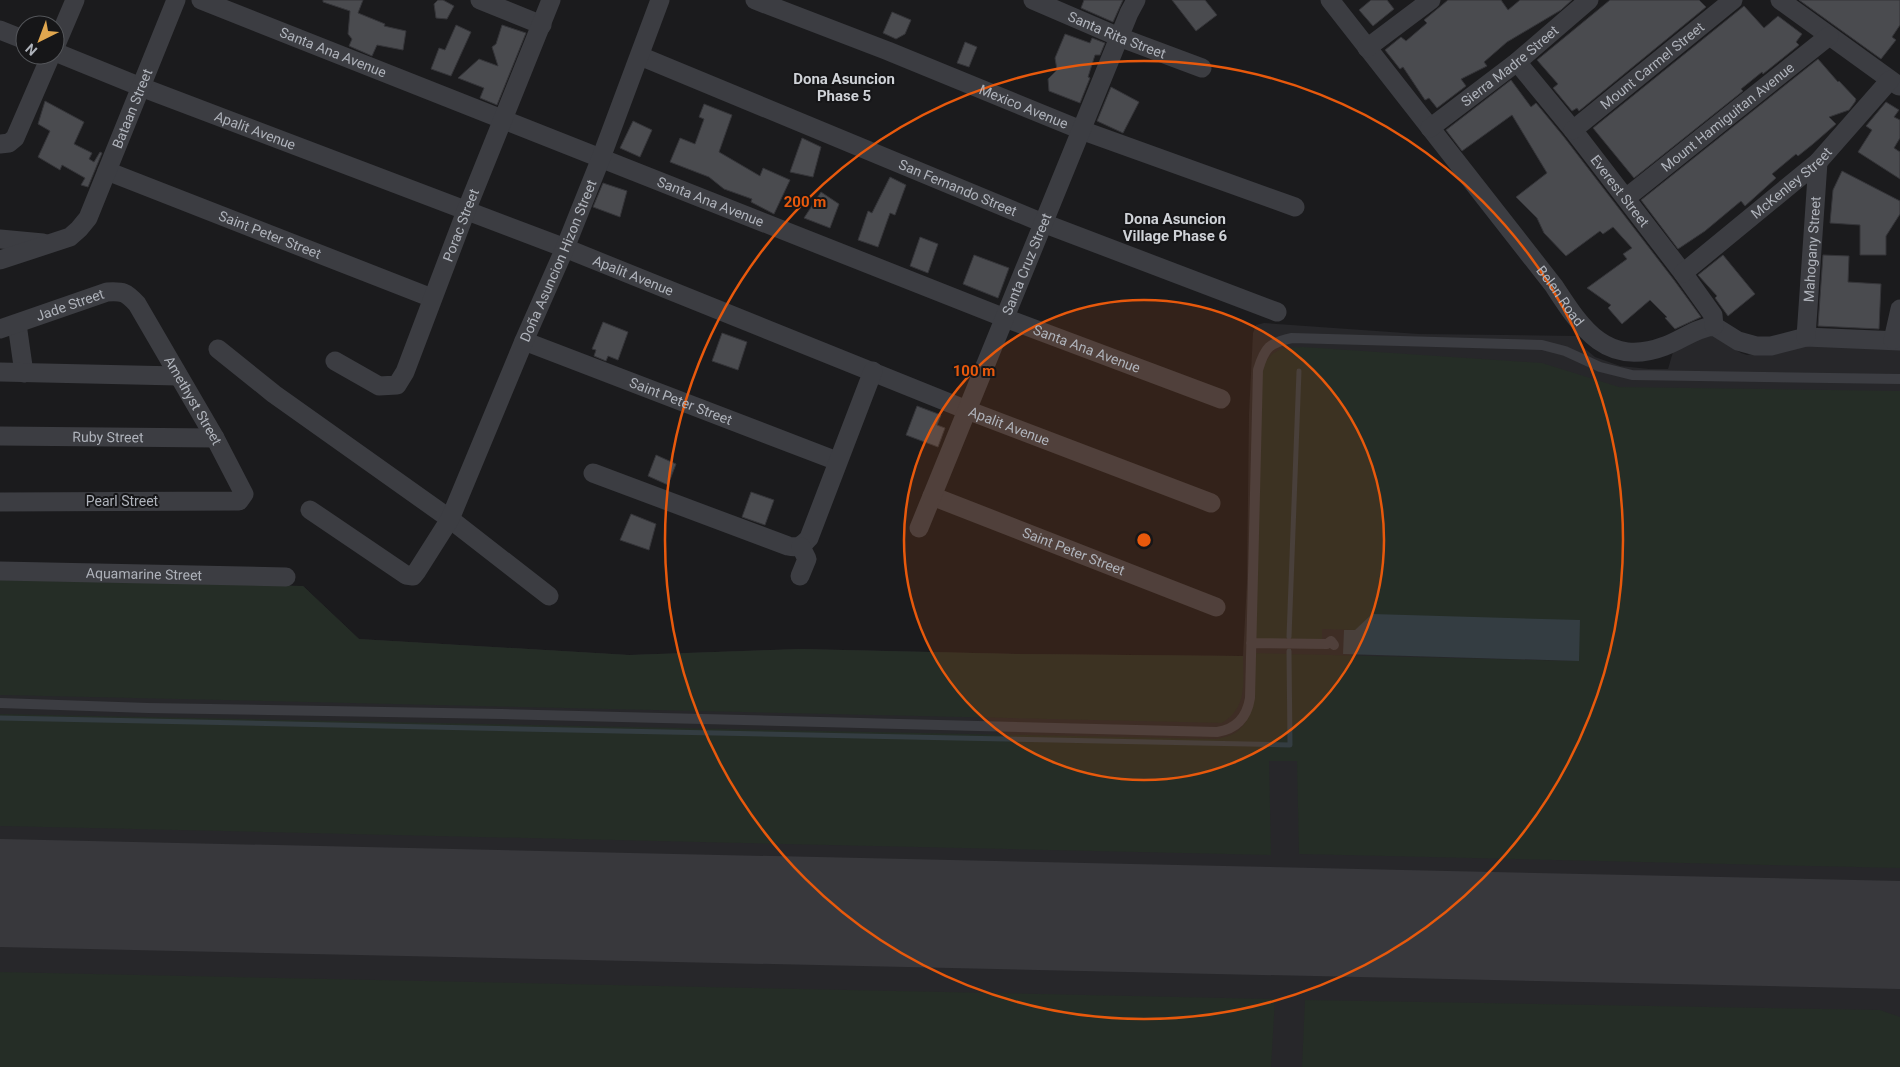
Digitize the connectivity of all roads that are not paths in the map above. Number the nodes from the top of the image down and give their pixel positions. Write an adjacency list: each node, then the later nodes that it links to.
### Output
1 (75, 0): 15 (street)
2 (176, 0): 28 (street, Bataan Street)
3 (201, 0): 29 (street, Santa Ana Avenue)
4 (480, 0): 16 (street)
5 (551, 0): 16 (street, Porac Street)
6 (660, 0): 23 (street, Doña Asuncion Hizon Street)
7 (755, 0): 31 (street, Mexico Avenue)
8 (1033, 0): 20 (street, Santa Rita Street)
9 (1136, 0): 20 (street, Santa Cruz Street)
10 (1330, 0): 21 (street, Belen Road)
11 (1431, 0): 21 (street)
12 (1589, 0): 24 (street, Sierra Madre Street)
13 (1733, 0): 32 (street, Mount Carmel Street)
14 (1780, 0): 19 (street)
15 (65, 24)
16 (542, 25): 29 (street, Porac Street)
17 (0, 30): 18 (street)
18 (15, 36)
19 (1829, 36): 27 (street); 37 (street, Mount Hamiguitan Avenue)
20 (1119, 37): 26 (street, Santa Rita Street); 31 (street, Santa Cruz Street)
21 (1367, 48): 30 (street, Belen Road)
22 (65, 56): 28 (street, Apalit Avenue)
23 (640, 56): 34 (street, Doña Asuncion Hizon Street); 40 (street, San Fernando Street)
24 (1516, 62): 30 (street, Sierra Madre Street); 32 (street, Everest Street)
25 (48, 65): 33 (street)
26 (1202, 68)
27 (1895, 83): 35 (street, McKenley Street)
28 (141, 87): 36 (street, Bataan Street); 39 (street, Apalit Avenue)
29 (504, 119): 34 (street, Santa Ana Avenue); 39 (street, Porac Street)
30 (1430, 128): 51 (street, Belen Road)
31 (1081, 130): 38 (street, Mexico Avenue); 40 (street, Santa Cruz Street)
32 (1573, 130): 37 (street, Everest Street)
33 (4, 143)
34 (601, 158): 43 (street, Doña Asuncion Hizon Street); 50 (street, Santa Ana Avenue)
35 (1818, 162): 45 (street, McKenley Street); 53 (street, Mahogany Street)
36 (107, 171): 42 (street, Bataan Street); 46 (street, Saint Peter Street)
37 (1626, 198): 45 (street, Everest Street)
38 (1295, 207)
39 (466, 211): 43 (street, Apalit Avenue); 46 (street, Porac Street)
40 (1043, 223): 49 (street, San Fernando Street); 50 (street, Santa Cruz Street)
41 (0, 239): 42 (street)
42 (49, 244): 44 (street)
43 (565, 248): 54 (street, Doña Asuncion Hizon Street); 58 (street, Apalit Avenue)
44 (0, 260)
45 (1683, 274): 51 (street, Everest Street)
46 (432, 298): 57 (street, Porac Street)
47 (137, 304): 52 (street, Jade Street); 61 (street, Amethyst Street)
48 (1900, 309): 55 (street)
49 (1277, 312)
50 (1005, 318): 63 (street, Santa Ana Avenue); 64 (street, Santa Cruz Street)
51 (1714, 326): 53 (street)
52 (8, 327): 60 (street)
53 (1806, 338): 55 (street)
54 (524, 341): 67 (street, Saint Peter Street); 74 (street, Doña Asuncion Hizon Street)
55 (1896, 341)
56 (218, 349): 74 (street)
57 (335, 361)
58 (873, 371): 64 (street, Apalit Avenue); 67 (street)
59 (0, 372): 60 (street)
60 (24, 373): 61 (street)
61 (178, 376): 66 (street, Amethyst Street)
62 (1900, 379): 82 (lane)
63 (1220, 399)
64 (967, 410): 69 (street, Santa Cruz Street); 72 (street, Apalit Avenue)
65 (0, 436): 66 (street, Ruby Street)
66 (215, 438): 70 (street, Amethyst Street)
67 (837, 461): 76 (street)
68 (593, 473): 76 (street)
69 (932, 496): 75 (street, Santa Cruz Street); 81 (street, Saint Peter Street)
70 (243, 497): 71 (street, Pearl Street)
71 (0, 502)
72 (1211, 503)
73 (310, 510): 74 (street, Doña Asuncion Hizon Street)
74 (450, 519): 80 (street)
75 (919, 528)
76 (801, 546): 78 (street)
77 (0, 571): 79 (street, Aquamarine Street)
78 (800, 576)
79 (286, 577)
80 (549, 596)
81 (1216, 607)
82 (1251, 643): 83 (lane); 84 (lane)
83 (1327, 644)
84 (0, 703)

